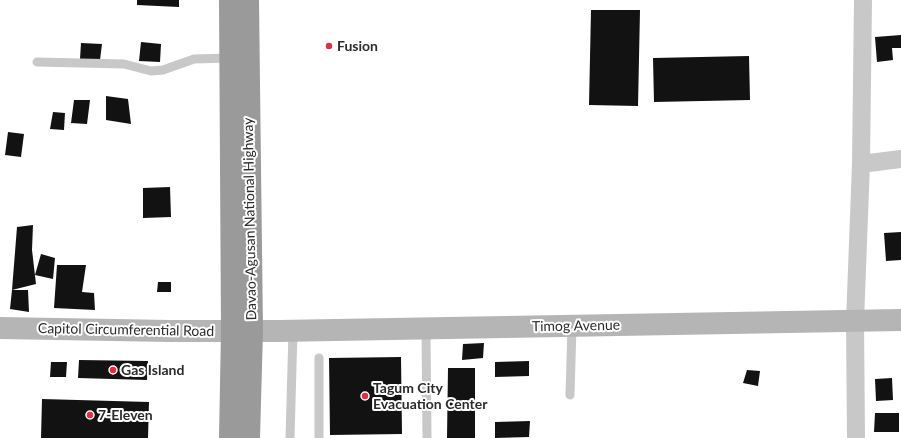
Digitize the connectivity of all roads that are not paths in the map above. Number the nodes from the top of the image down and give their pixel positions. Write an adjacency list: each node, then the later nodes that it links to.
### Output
1 (230, 0): 4 (highway, Davao-Agusan National Highway)
2 (248, 0): 4 (highway, Davao-Agusan National Highway)
3 (863, 0): 7 (street)
4 (240, 58): 5 (lane); 13 (highway, Davao-Agusan National Highway)
5 (37, 62)
6 (901, 158): 7 (street)
7 (862, 164): 9 (street)
8 (901, 320): 9 (main road, Timog Avenue)
9 (855, 322): 10 (main road, Timog Avenue); 22 (street)
10 (572, 326): 12 (main road, Timog Avenue); 16 (lane)
11 (0, 328): 13 (main road, Capitol Circumferential Road)
12 (426, 329): 14 (main road, Timog Avenue); 21 (lane)
13 (242, 331): 14 (main road, Timog Avenue); 17 (highway, Davao-Agusan National Highway); 18 (highway, Davao-Agusan National Highway)
14 (293, 331): 19 (lane)
15 (319, 358): 20 (lane)
16 (570, 395)
17 (230, 438)
18 (249, 438)
19 (290, 438)
20 (320, 438)
21 (427, 438)
22 (856, 438)

